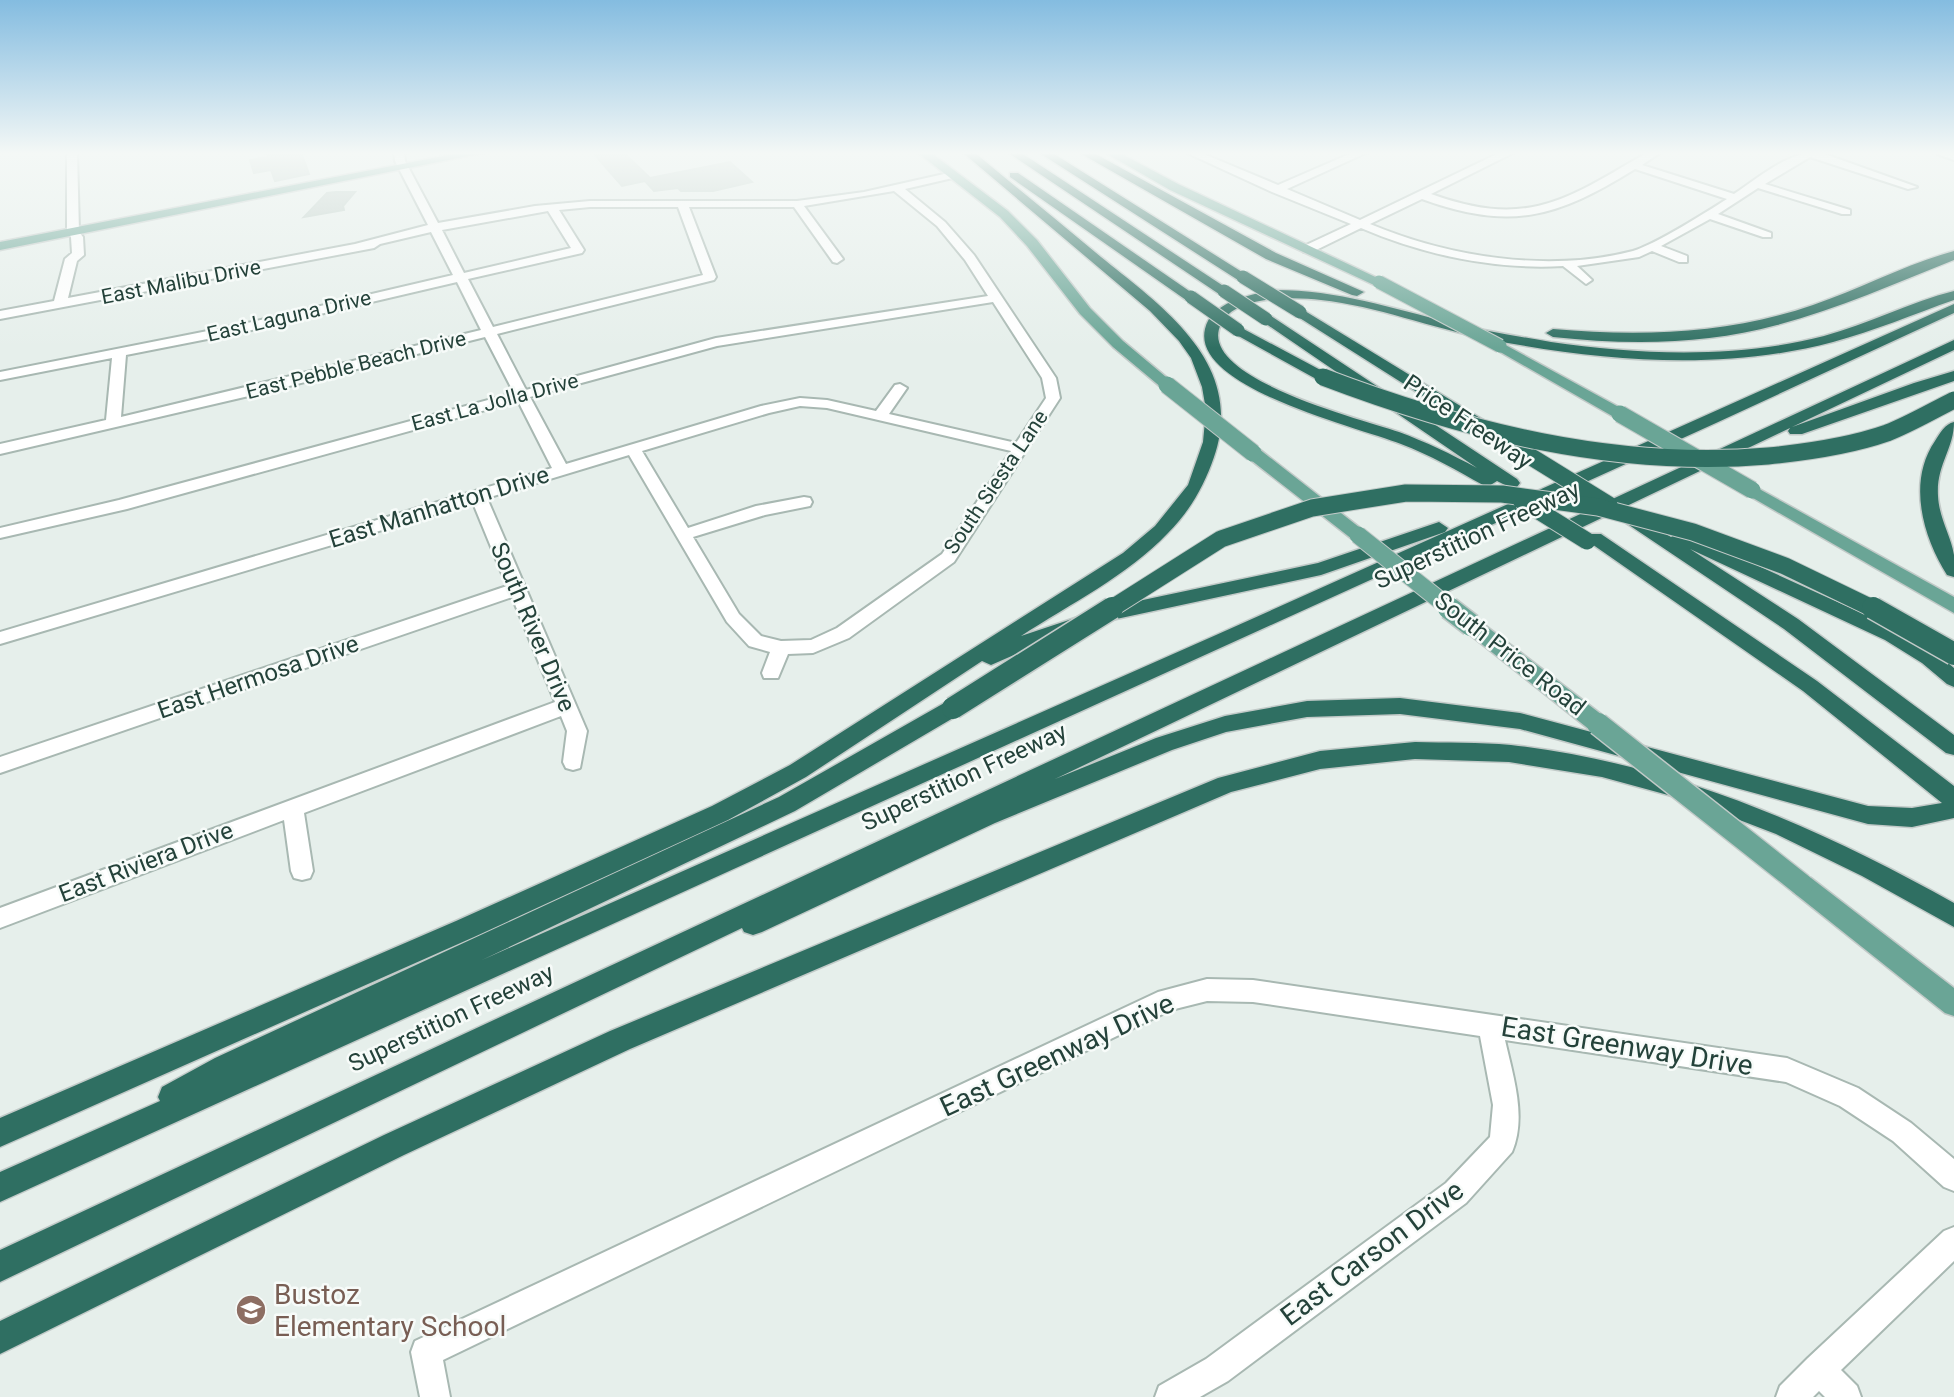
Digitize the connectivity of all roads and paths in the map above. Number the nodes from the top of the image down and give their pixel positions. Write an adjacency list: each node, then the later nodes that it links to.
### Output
1 (73, 217): 22 (street)
2 (150, 217): 22 (main road)
3 (430, 217): 21 (street)
4 (498, 217): 21 (street, East Malibu Drive)
5 (559, 217): 31 (street, East Laguna Drive)
6 (688, 217): 38 (street, East Pebble Beach Drive)
7 (807, 217): 28 (street)
8 (933, 217): 34 (street, South Siesta Lane)
9 (1007, 217): 80 (main road, South Price Road, bridge)
10 (1046, 217): 70 (highway)
11 (1075, 217): 45 (highway, bridge)
12 (1111, 217): 60 (highway, Price Freeway, bridge)
13 (1147, 217): 57 (highway, Price Freeway, bridge)
14 (1201, 217): 27 (highway)
15 (1239, 217): 26 (main road)
16 (1341, 217): 20 (street)
17 (1376, 217): 20 (street)
18 (1705, 217): 25 (street)
19 (1715, 217): 23 (street)
20 (1360, 225): 26 (street); 30 (street)
21 (436, 229): 31 (street); 35 (street, East Malibu Drive)
22 (73, 232): 24 (main road); 35 (street)
23 (1767, 235)
24 (0, 246)
25 (1653, 247): 29 (street); 30 (street)
26 (1308, 249): 63 (main road, bridge)
27 (1954, 255)
28 (837, 259)
29 (1683, 259)
30 (1569, 264): 32 (street)
31 (461, 277): 38 (street); 40 (street, East Laguna Drive)
32 (1586, 280)
33 (1954, 295): 60 (highway, bridge)
34 (997, 298): 44 (street, East La Jolla Drive); 49 (street, South Siesta Lane)
35 (60, 304): 37 (street, East Malibu Drive)
36 (1954, 308): 52 (highway, Superstition Freeway)
37 (0, 315)
38 (489, 332): 44 (street); 47 (street, East Pebble Beach Drive)
39 (1954, 344): 53 (highway, Superstition Freeway)
40 (119, 352): 41 (street, East Laguna Drive); 47 (street)
41 (0, 376)
42 (1954, 376): 53 (highway)
43 (900, 388): 46 (street)
44 (521, 394): 54 (street); 58 (street, East La Jolla Drive)
45 (1954, 400)
46 (880, 416): 49 (street, East Manhatton Drive); 51 (street, East Manhatton Drive)
47 (113, 424): 50 (street, East Pebble Beach Drive)
48 (1954, 427): 61 (highway)
49 (1019, 448): 65 (street, South Siesta Lane)
50 (0, 449)
51 (633, 449): 54 (street, East Manhatton Drive); 59 (street)
52 (1603, 469): 70 (highway); 84 (highway, Superstition Freeway)
53 (1684, 469): 82 (highway, Superstition Freeway)
54 (561, 470): 55 (street, East Manhatton Drive)
55 (478, 495): 62 (street, South River Drive); 64 (street, East Manhatton Drive)
56 (804, 502): 59 (street)
57 (1635, 517): 68 (highway); 71 (highway, Price Freeway)
58 (0, 533)
59 (685, 534): 65 (street)
60 (1591, 540): 74 (highway, Price Freeway)
61 (1954, 571)
62 (517, 589): 69 (street, South River Drive); 73 (street, East Hermosa Drive)
63 (1954, 606)
64 (0, 638)
65 (781, 649): 67 (street)
66 (1954, 654): 84 (highway, bridge)
67 (771, 673)
68 (1954, 679)
69 (566, 706): 72 (street, South River Drive); 75 (street, East Riviera Drive)
70 (889, 713): 83 (highway)
71 (1954, 747)
72 (573, 762)
73 (0, 765)
74 (1954, 799)
75 (293, 807): 77 (street); 79 (street, East Riviera Drive)
76 (1954, 808): 82 (highway)
77 (302, 871)
78 (1954, 916): 89 (highway)
79 (0, 918)
80 (1954, 1004)
81 (1490, 1025): 85 (street, East Greenway Drive); 91 (street, East Greenway Drive); 92 (street, East Carson Drive)
82 (470, 1042): 88 (highway, Superstition Freeway)
83 (0, 1133)
84 (43, 1168): 86 (highway, Superstition Freeway)
85 (1954, 1177)
86 (0, 1186)
87 (1954, 1241): 90 (street)
88 (0, 1265)
89 (0, 1338)
90 (1819, 1369): 93 (street); 94 (street)
91 (435, 1397)
92 (1170, 1397)
93 (1791, 1397)
94 (1846, 1397)

